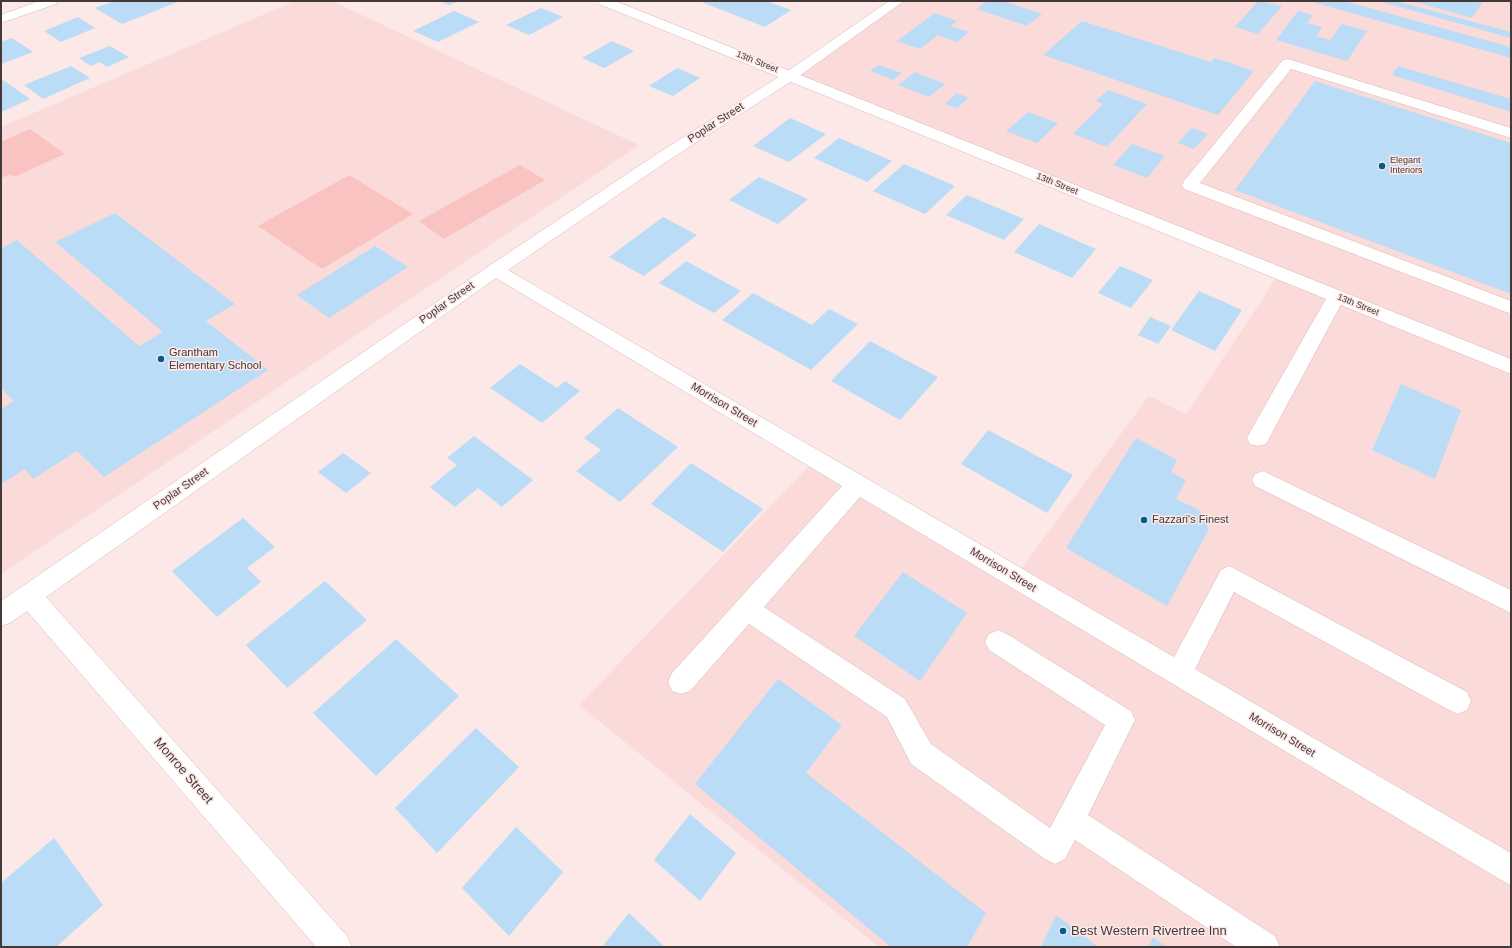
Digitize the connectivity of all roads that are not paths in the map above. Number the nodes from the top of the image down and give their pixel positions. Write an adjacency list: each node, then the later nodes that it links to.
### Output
1 (51, 1): 4 (street)
2 (604, 1): 5 (street, 13th Street)
3 (898, 1): 5 (street, Poplar Street)
4 (1, 19)
5 (790, 76): 7 (street, Poplar Street); 8 (street, 13th Street)
6 (1511, 133): 9 (street)
7 (495, 270): 13 (street, Morrison Street); 14 (street, Poplar Street)
8 (1336, 297): 10 (street, 13th Street); 11 (street)
9 (1511, 308)
10 (1511, 367)
11 (1258, 438)
12 (1263, 480): 15 (street)
13 (858, 484): 16 (street); 19 (street, Morrison Street)
14 (29, 595): 17 (street, Poplar Street); 24 (street, Monroe Street)
15 (1511, 602)
16 (747, 608): 20 (street); 22 (street)
17 (1, 615)
18 (998, 642): 22 (street)
19 (1179, 674): 21 (street); 23 (street, Morrison Street)
20 (681, 682)
21 (1458, 700)
22 (1070, 820): 25 (street)
23 (1511, 870)
24 (336, 947)
25 (1264, 947)

